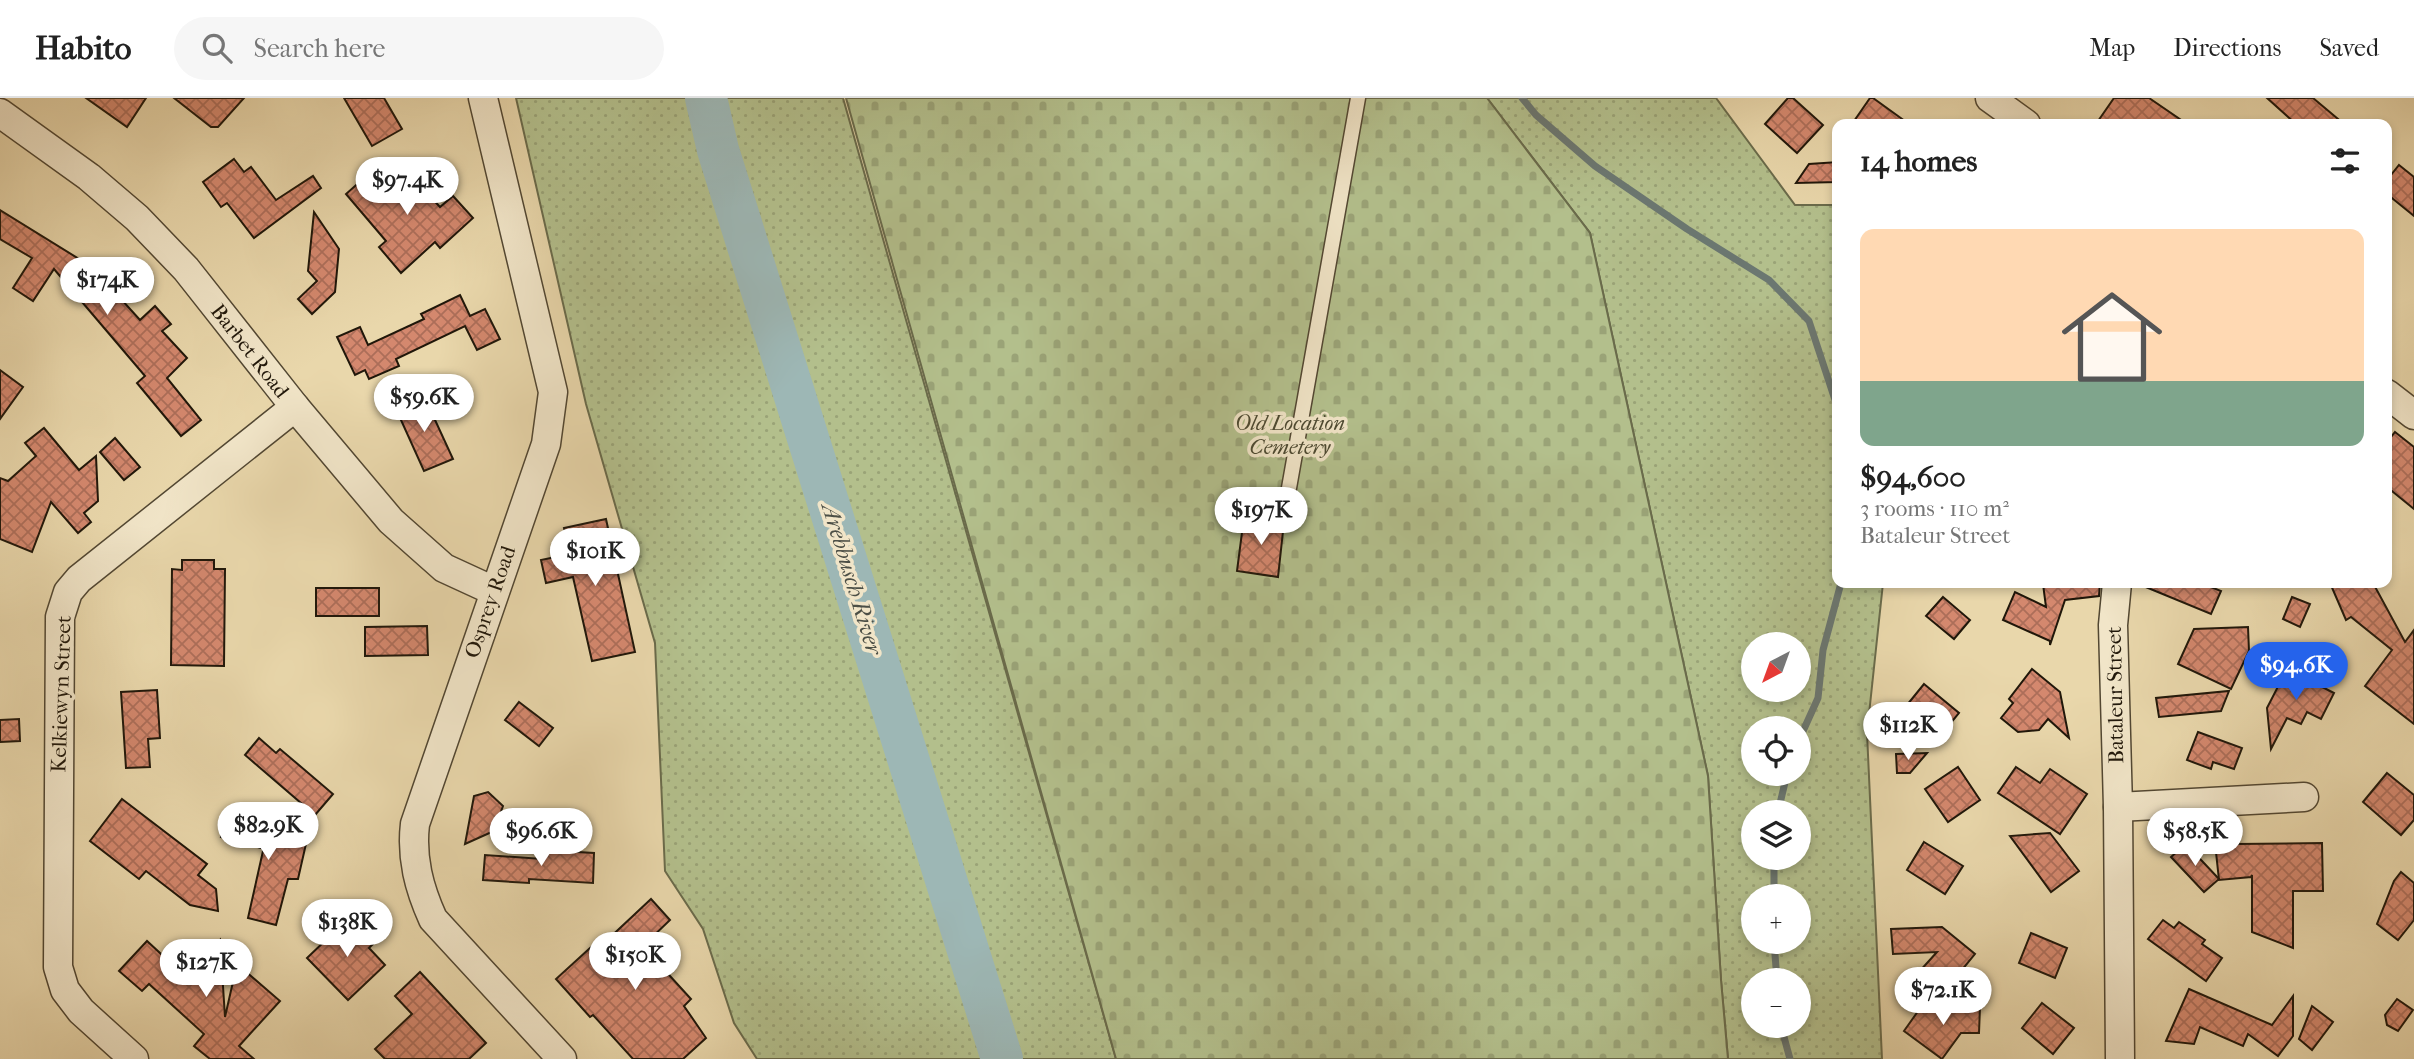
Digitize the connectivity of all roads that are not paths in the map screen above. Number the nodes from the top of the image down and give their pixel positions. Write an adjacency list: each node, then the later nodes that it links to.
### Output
1 (483, 98): 11 (street, Osprey Road)
2 (1358, 98): 9 (lane)
3 (1990, 98): 5 (street)
4 (0, 113): 7 (street, Barbet Road)
5 (2019, 119)
6 (2392, 398): 8 (street)
7 (295, 407): 11 (street, Barbet Road); 14 (street, Kelkiewyn Street)
8 (2414, 415)
9 (1289, 488)
10 (2117, 588): 13 (street, Bataleur Street)
11 (494, 592): 15 (street, Osprey Road)
12 (2304, 797): 13 (street)
13 (2118, 807): 16 (street, Bataleur Street)
14 (134, 1059)
15 (562, 1059)
16 (2120, 1059)

